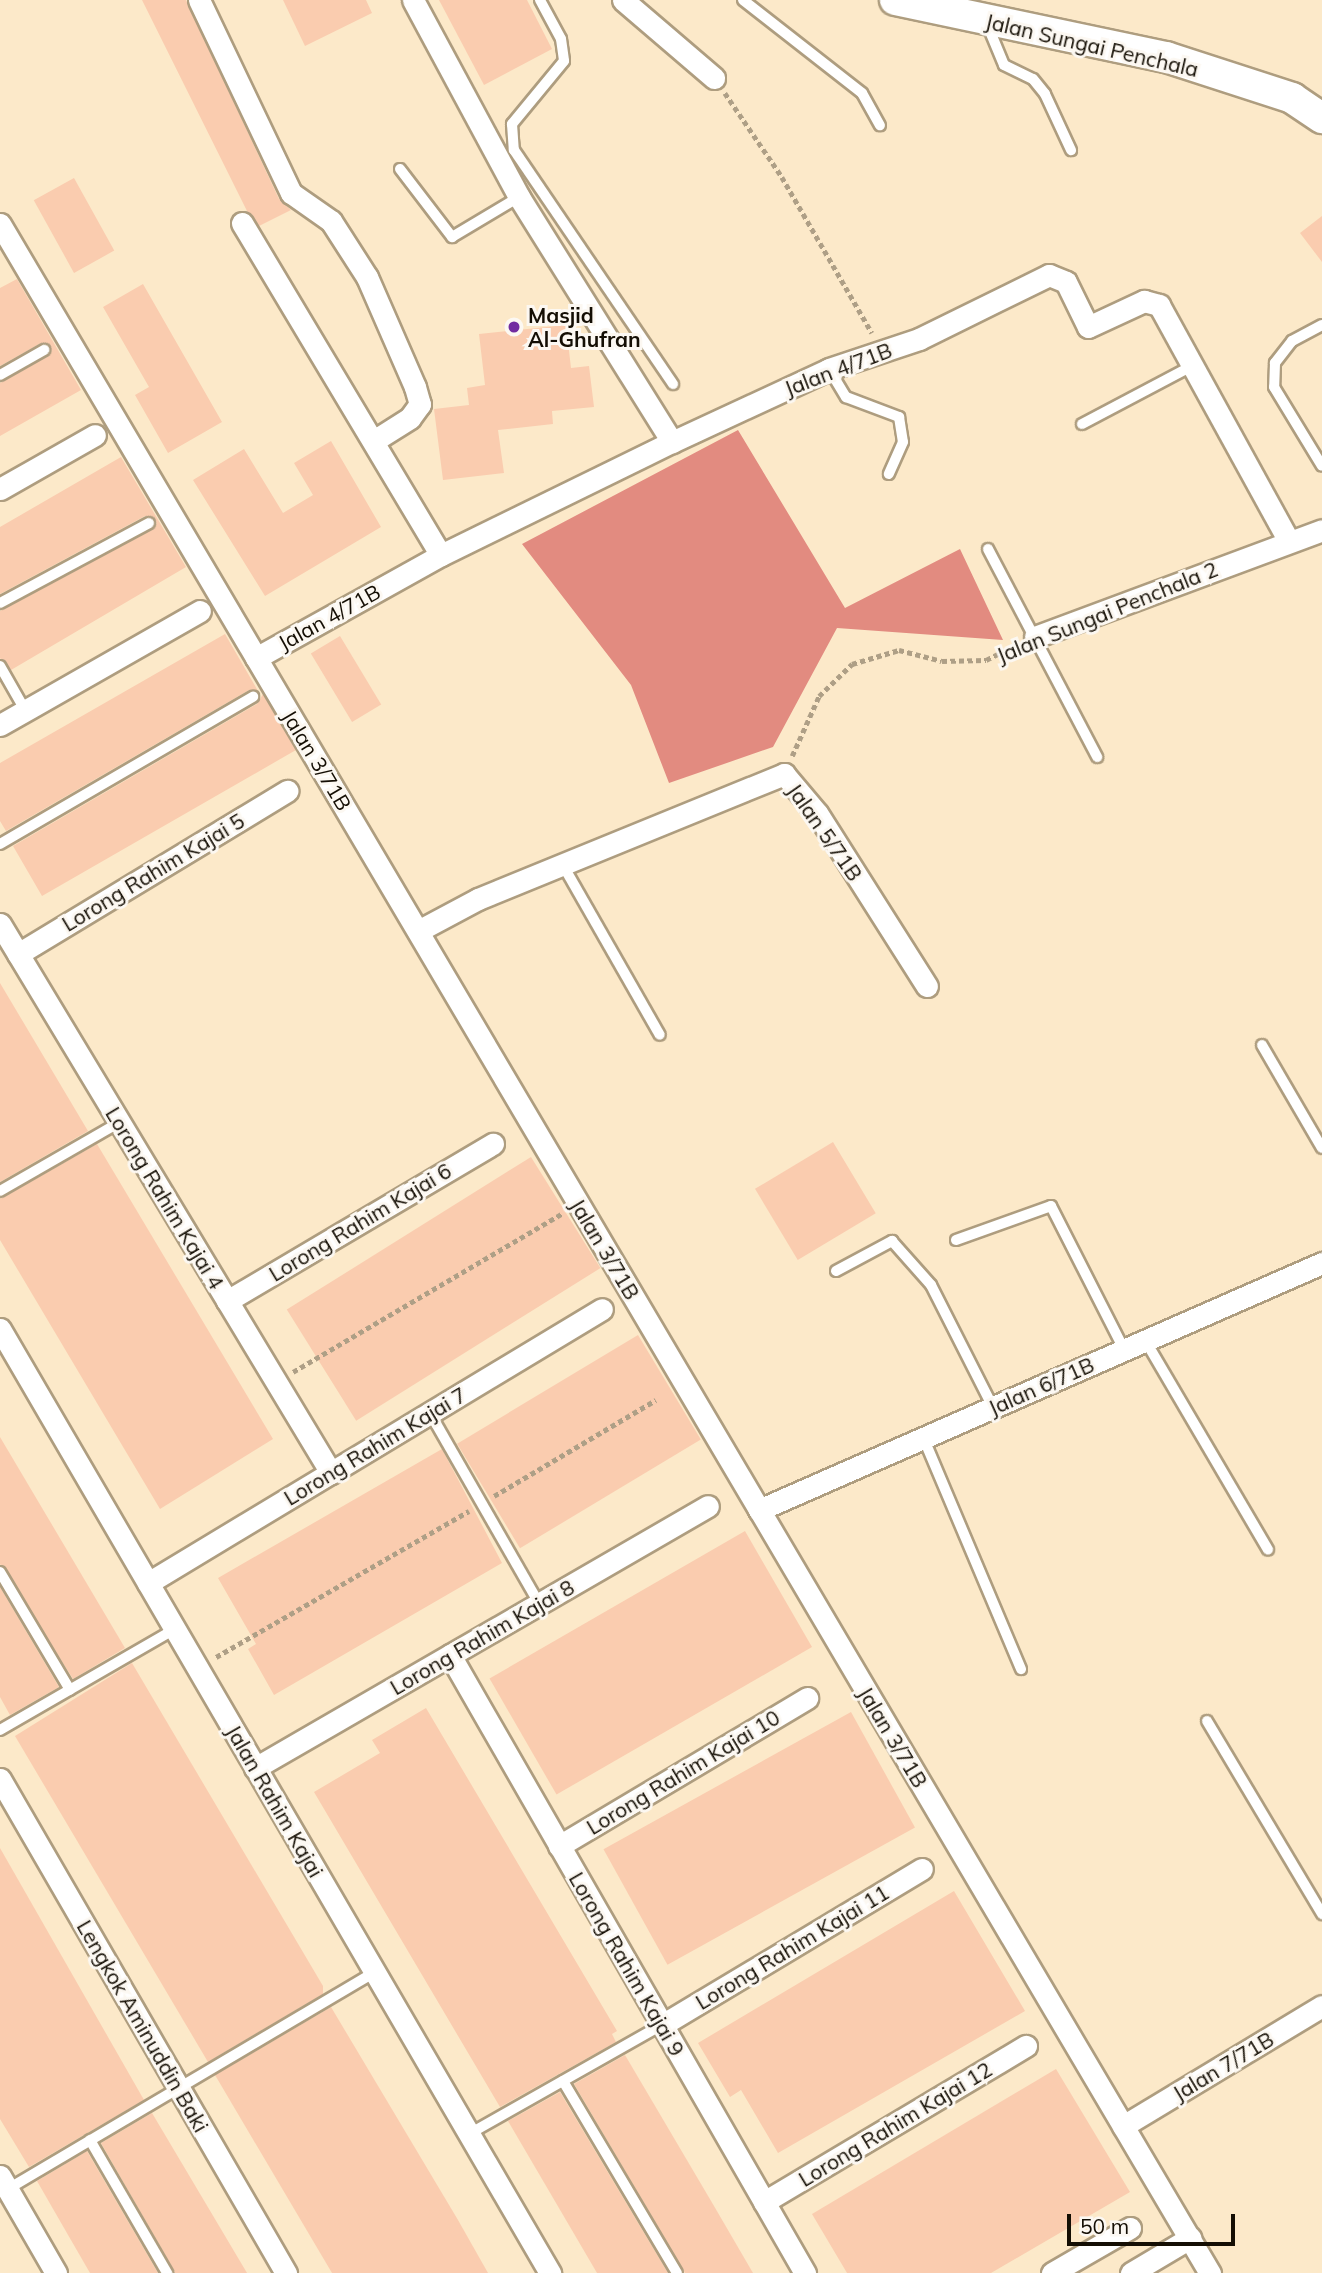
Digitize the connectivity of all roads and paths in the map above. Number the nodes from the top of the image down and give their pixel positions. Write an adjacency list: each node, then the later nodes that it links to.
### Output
1 (198, 0): 25 (street)
2 (413, 0): 13 (street)
3 (540, 0): 22 (lane)
4 (623, 0): 8 (street)
5 (743, 0): 10 (lane)
6 (903, 1): 7 (street, Jalan Sungai Penchala)
7 (986, 21): 9 (street, Jalan Sungai Penchala); 11 (lane)
8 (714, 78): 18 (path)
9 (1322, 118)
10 (880, 125)
11 (1072, 150)
12 (400, 169): 13 (lane)
13 (519, 197): 26 (street)
14 (242, 223): 25 (street)
15 (0, 224): 38 (street, Jalan 3/71B)
16 (1322, 325): 27 (lane)
17 (44, 350): 21 (lane)
18 (882, 350): 19 (street, Jalan 4/71B); 20 (street, Jalan 4/71B)
19 (1194, 365): 23 (lane); 32 (street, Jalan 4/71B)
20 (829, 369): 26 (street, Jalan 4/71B); 28 (lane)
21 (0, 375)
22 (673, 384)
23 (1082, 424)
24 (95, 435): 29 (street)
25 (375, 440): 34 (street)
26 (672, 442): 34 (street, Jalan 4/71B)
27 (1322, 466)
28 (889, 474)
29 (0, 489)
30 (149, 523): 35 (lane)
31 (1322, 530): 32 (street, Jalan Sungai Penchala 2)
32 (1289, 541): 37 (street, Jalan Sungai Penchala 2)
33 (988, 549): 37 (lane)
34 (441, 555): 38 (street, Jalan 4/71B)
35 (0, 603)
36 (200, 611): 41 (street)
37 (1035, 636): 43 (lane); 44 (path, Jalan Sungai Penchala 2)
38 (256, 658): 49 (street, Jalan 3/71B)
39 (0, 666): 41 (lane)
40 (253, 697): 46 (lane)
41 (25, 710): 42 (street)
42 (0, 725)
43 (1097, 757)
44 (784, 774): 47 (street, Jalan 5/71B); 51 (street, Jalan 5/71B)
45 (287, 791): 50 (street, Lorong Rahim Kajai 5)
46 (0, 844)
47 (564, 867): 49 (street, Jalan 5/71B); 52 (lane)
48 (0, 924): 50 (street, Lorong Rahim Kajai 4)
49 (418, 931): 58 (street, Jalan 3/71B)
50 (18, 954): 54 (street, Lorong Rahim Kajai 4)
51 (927, 986)
52 (660, 1035)
53 (1262, 1045): 56 (lane)
54 (120, 1122): 57 (lane); 62 (street, Lorong Rahim Kajai 4)
55 (493, 1144): 62 (street, Lorong Rahim Kajai 6)
56 (1322, 1148)
57 (0, 1191)
58 (579, 1204): 67 (path); 75 (street, Jalan 3/71B)
59 (956, 1240): 66 (lane)
60 (1322, 1263): 65 (street, Jalan 6/71B)
61 (836, 1271): 69 (lane)
62 (227, 1301): 67 (street, Lorong Rahim Kajai 4)
63 (602, 1309): 70 (street, Lorong Rahim Kajai 7)
64 (0, 1329): 78 (street, Jalan Rahim Kajai)
65 (1145, 1340): 66 (street, Jalan 6/71B); 76 (lane)
66 (1124, 1349): 69 (street, Jalan 6/71B)
67 (276, 1382): 72 (street, Lorong Rahim Kajai 4)
68 (656, 1400): 73 (path)
69 (993, 1407): 71 (street, Jalan 6/71B)
70 (430, 1413): 72 (street, Lorong Rahim Kajai 7); 73 (lane)
71 (923, 1437): 75 (street, Jalan 6/71B); 83 (lane)
72 (331, 1473): 78 (street, Lorong Rahim Kajai 7)
73 (481, 1503): 79 (lane); 82 (path)
74 (708, 1506): 79 (street, Lorong Rahim Kajai 8)
75 (760, 1510): 99 (street, Jalan 3/71B)
76 (1268, 1550)
77 (0, 1572): 84 (lane)
78 (148, 1583): 80 (street, Jalan Rahim Kajai)
79 (539, 1604): 81 (street, Lorong Rahim Kajai 8)
80 (174, 1629): 82 (street, Jalan Rahim Kajai); 84 (lane)
81 (450, 1655): 88 (street, Lorong Rahim Kajai 8); 90 (street, Lorong Rahim Kajai 9)
82 (197, 1668): 88 (street, Jalan Rahim Kajai)
83 (1021, 1669)
84 (70, 1690): 87 (lane)
85 (807, 1698): 90 (street, Lorong Rahim Kajai 10)
86 (1207, 1721): 92 (lane)
87 (0, 1730)
88 (255, 1768): 93 (street, Jalan Rahim Kajai)
89 (0, 1779): 98 (street, Lengkok Aminuddin Baki)
90 (559, 1846): 95 (street, Lorong Rahim Kajai 9)
91 (922, 1869): 95 (street, Lorong Rahim Kajai 11)
92 (1322, 1914)
93 (374, 1972): 98 (lane); 100 (street, Jalan Rahim Kajai)
94 (1322, 2006): 99 (street, Jalan 7/71B)
95 (662, 2025): 97 (lane); 103 (street, Lorong Rahim Kajai 9)
96 (1026, 2046): 103 (street, Lorong Rahim Kajai 12)
97 (563, 2081): 100 (lane); 111 (lane)
98 (179, 2088): 101 (lane); 109 (street, Lengkok Aminuddin Baki)
99 (1123, 2126): 105 (street, Jalan 3/71B)
100 (469, 2134): 110 (street, Jalan Rahim Kajai)
101 (90, 2140): 102 (lane); 108 (lane)
102 (4, 2183): 107 (street)
103 (764, 2202): 112 (street, Lorong Rahim Kajai 9)
104 (1130, 2228): 113 (street)
105 (1190, 2238): 106 (street); 115 (street, Jalan 3/71B)
106 (1160, 2266): 114 (street)
107 (56, 2273)
108 (167, 2273)
109 (286, 2273)
110 (550, 2273)
111 (677, 2273)
112 (805, 2273)
113 (1052, 2273)
114 (1130, 2273)
115 (1210, 2273)

